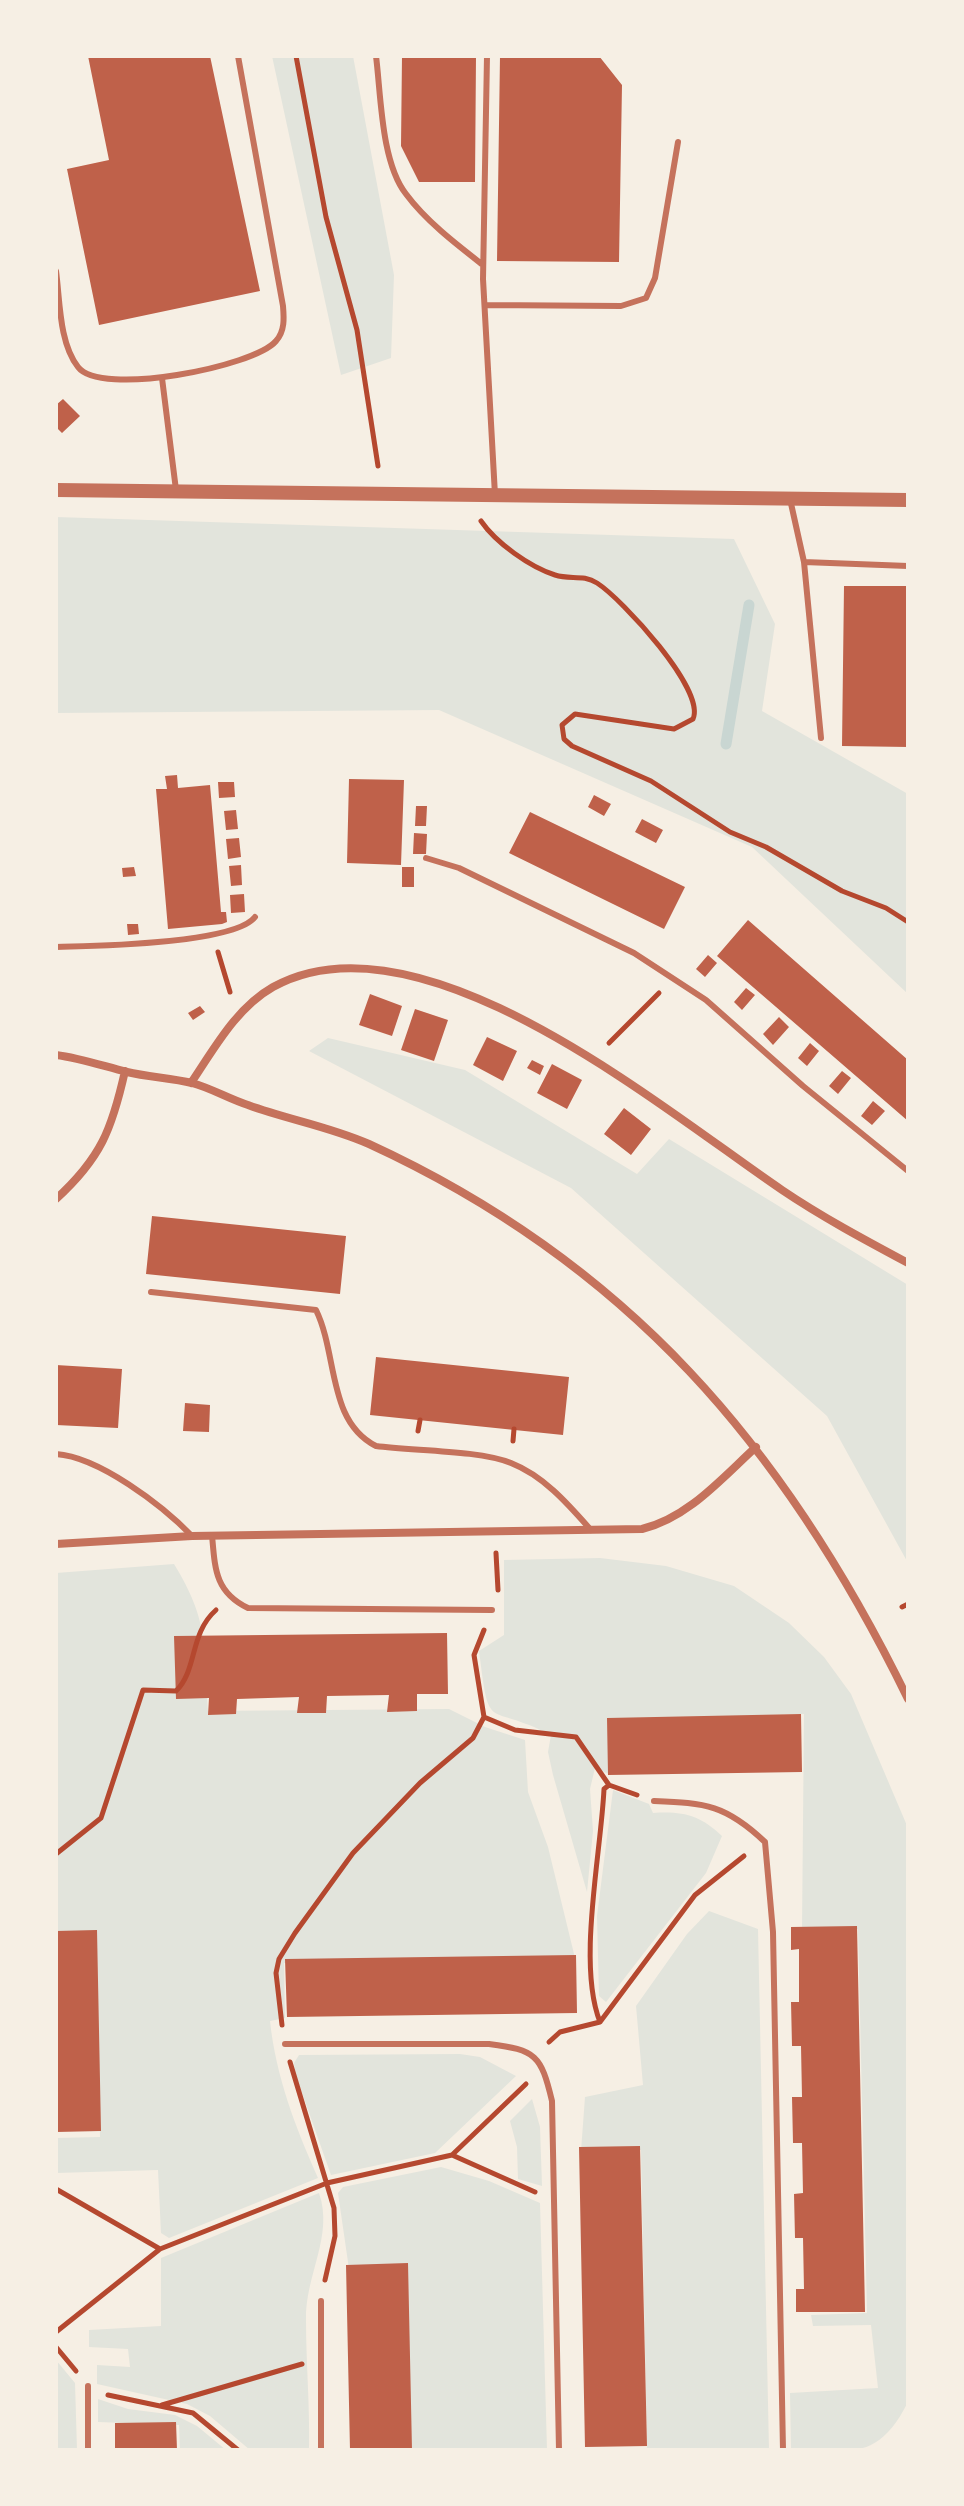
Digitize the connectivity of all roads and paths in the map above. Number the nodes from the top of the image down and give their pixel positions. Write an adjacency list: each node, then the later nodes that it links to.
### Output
1 (238, 56): 9 (lane)
2 (296, 56): 10 (path)
3 (376, 56): 6 (lane)
4 (487, 56): 6 (lane)
5 (678, 142): 8 (lane)
6 (483, 265): 8 (lane)
7 (56, 271): 9 (lane)
8 (485, 305): 14 (lane)
9 (162, 378): 12 (lane)
10 (378, 466)
11 (56, 490): 12 (street)
12 (176, 491): 13 (street)
13 (476, 495): 14 (street); 22 (path)
14 (495, 495): 15 (street)
15 (790, 499): 16 (street); 17 (lane)
16 (908, 500)
17 (804, 562): 18 (lane); 19 (lane)
18 (908, 566)
19 (821, 738)
20 (426, 858): 31 (lane)
21 (255, 917): 24 (lane)
22 (908, 922)
23 (216, 944): 26 (path)
24 (56, 947)
25 (664, 988): 27 (path)
26 (231, 995)
27 (609, 1043)
28 (56, 1055): 29 (street)
29 (125, 1071): 30 (street); 32 (street)
30 (191, 1083): 33 (street); 35 (street)
31 (908, 1171)
32 (56, 1199)
33 (908, 1263)
34 (151, 1292): 37 (lane)
35 (756, 1447): 37 (street); 44 (street)
36 (56, 1454): 39 (lane)
37 (591, 1530): 38 (street)
38 (212, 1535): 39 (street); 42 (lane)
39 (192, 1536): 40 (street)
40 (56, 1544)
41 (497, 1560): 43 (path)
42 (229, 1599): 43 (lane); 48 (path)
43 (492, 1610): 45 (path)
44 (908, 1699)
45 (484, 1717): 49 (path); 50 (path)
46 (654, 1801): 47 (lane)
47 (765, 1842): 49 (path); 69 (lane)
48 (56, 1854)
49 (600, 2022): 51 (path)
50 (285, 2044): 51 (lane); 54 (path)
51 (533, 2056): 52 (lane)
52 (544, 2067): 53 (path); 56 (lane)
53 (452, 2155): 54 (path); 56 (path)
54 (327, 2183): 57 (path); 58 (path)
55 (56, 2189): 57 (path)
56 (554, 2200): 68 (lane)
57 (160, 2249): 60 (path)
58 (329, 2256)
59 (321, 2301): 62 (lane)
60 (56, 2332)
61 (56, 2347): 63 (path)
62 (321, 2359): 64 (path); 67 (lane)
63 (88, 2386): 64 (path); 65 (lane)
64 (161, 2405): 66 (path)
65 (88, 2450)
66 (238, 2450)
67 (321, 2450)
68 (559, 2450)
69 (783, 2450)

